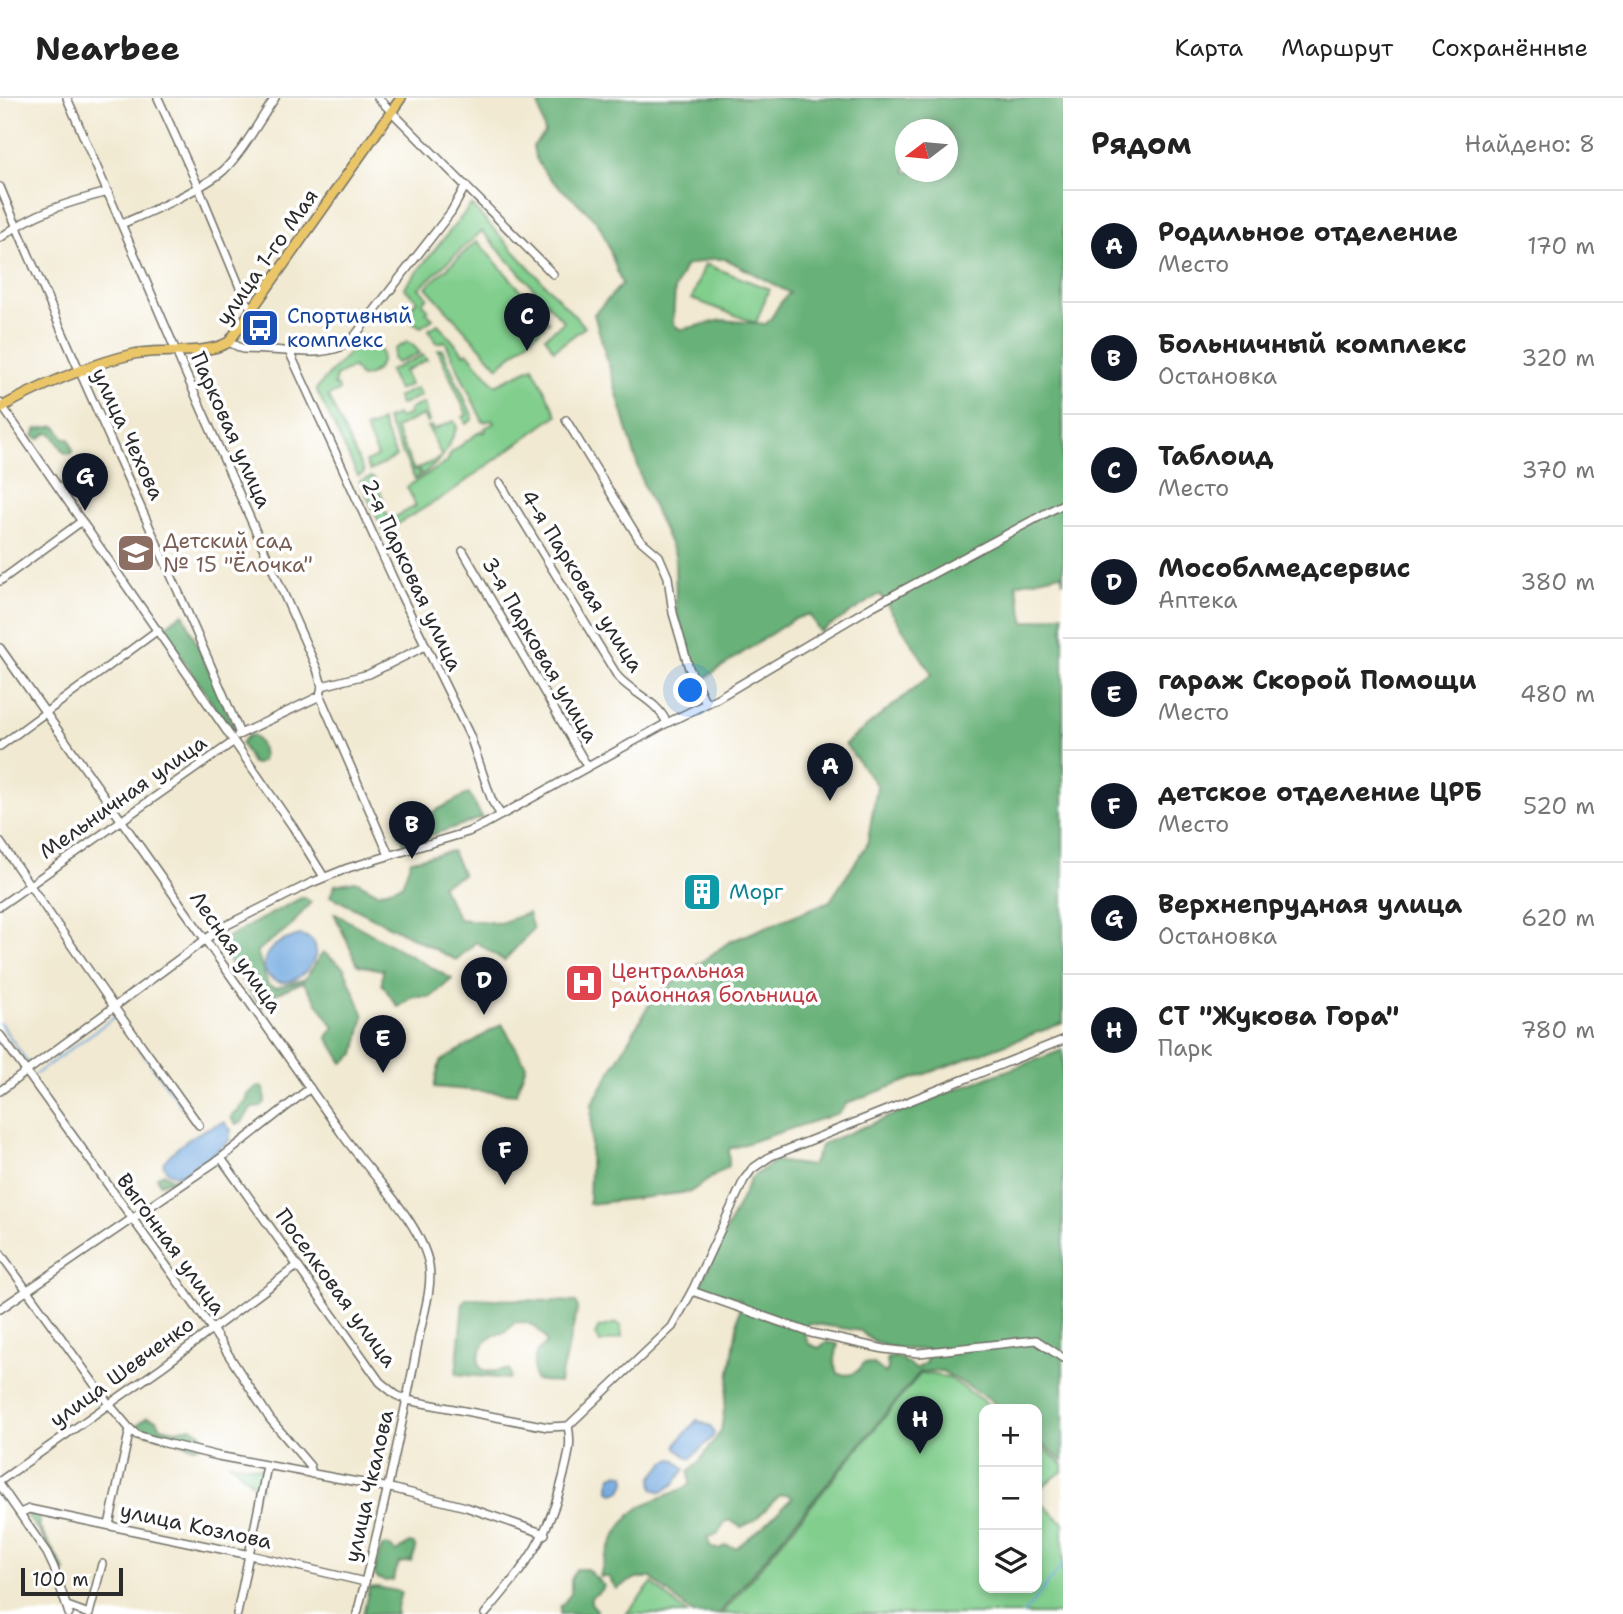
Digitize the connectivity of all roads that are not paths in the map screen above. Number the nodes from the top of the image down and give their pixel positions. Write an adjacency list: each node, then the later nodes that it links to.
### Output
1 (67, 98): 10 (street, Парковая улица)
2 (158, 98): 8 (street)
3 (275, 98): 8 (street)
4 (377, 98): 6 (street)
5 (401, 98): 6 (main road, улица 1-го Мая)
6 (392, 111): 7 (street); 15 (main road, улица 1-го Мая)
7 (466, 185): 14 (street); 20 (street)
8 (198, 186): 11 (street); 15 (street)
9 (0, 187): 12 (street, улица Чехова)
10 (108, 192): 11 (street, Парковая улица); 12 (street)
11 (122, 224): 18 (street, Парковая улица)
12 (16, 226): 13 (street); 21 (street, улица Чехова)
13 (0, 238)
14 (553, 274)
15 (254, 309): 16 (main road, улица 1-го Мая)
16 (244, 323): 17 (main road, улица 1-го Мая); 19 (street)
17 (229, 342): 18 (main road, улица 1-го Мая); 19 (street)
18 (176, 350): 21 (main road, улица 1-го Мая); 32 (street, Парковая улица)
19 (268, 350): 20 (street)
20 (289, 351): 30 (street, 2-я Парковая улица)
21 (80, 372): 22 (main road, улица 1-го Мая); 37 (street, улица Чехова)
22 (1, 406): 26 (street)
23 (566, 420): 34 (street)
24 (500, 483): 36 (street, 4-я Парковая улица)
25 (1063, 503): 34 (street)
26 (82, 521): 28 (street); 29 (street)
27 (463, 551): 40 (street, 3-я Парковая улица)
28 (0, 581)
29 (158, 630): 35 (street); 38 (street)
30 (425, 646): 32 (street); 41 (street, 2-я Парковая улица)
31 (0, 648): 35 (street, Лесная улица)
32 (321, 686): 33 (street, Парковая улица)
33 (320, 696): 37 (street, Мельничная улица); 44 (street, Парковая улица)
34 (706, 703): 36 (street)
35 (46, 713): 39 (street); 42 (street, Лесная улица)
36 (667, 723): 40 (street)
37 (240, 734): 38 (street, Мельничная улица)
38 (232, 740): 42 (street, Мельничная улица); 45 (street)
39 (0, 746)
40 (587, 766): 41 (street)
41 (500, 816): 44 (street)
42 (121, 820): 46 (street, Мельничная улица); 48 (street, Лесная улица)
43 (0, 842): 46 (street)
44 (389, 855): 45 (street)
45 (324, 877): 48 (street)
46 (28, 886): 47 (street, Мельничная улица); 49 (street)
47 (0, 906)
48 (206, 938): 49 (street); 53 (street, Лесная улица)
49 (114, 1007): 52 (street); 55 (street)
50 (0, 1035): 52 (street, Выгонная улица)
51 (1063, 1040): 62 (street)
52 (26, 1072): 54 (street); 57 (street, Выгонная улица)
53 (310, 1088): 56 (street); 60 (street, Лесная улица)
54 (0, 1091)
55 (199, 1125)
56 (221, 1158): 57 (street); 59 (street, Поселковая улица)
57 (131, 1220): 61 (street); 64 (street, Выгонная улица)
58 (0, 1253): 61 (street)
59 (297, 1266): 64 (street, улица Шевченко); 66 (street, Поселковая улица)
60 (429, 1282): 66 (street, улица Чкалова)
61 (27, 1291): 63 (street); 67 (street)
62 (692, 1291): 65 (street); 68 (street)
63 (0, 1309)
64 (212, 1329): 67 (street, улица Шевченко); 71 (street, Выгонная улица)
65 (1063, 1358)
66 (407, 1400): 68 (street, Поселковая улица); 73 (street, улица Чкалова)
67 (108, 1403): 69 (street); 72 (street, улица Шевченко)
68 (568, 1426): 76 (street)
69 (131, 1429): 70 (street); 75 (street)
70 (267, 1466): 71 (street); 77 (street)
71 (313, 1474): 73 (street)
72 (0, 1483): 74 (street)
73 (387, 1487): 76 (street); 79 (street, улица Чкалова)
74 (20, 1513): 75 (street, улица Козлова); 80 (street)
75 (109, 1525): 77 (street, улица Козлова)
76 (545, 1534): 84 (street)
77 (250, 1555): 79 (street, улица Козлова); 82 (street)
78 (102, 1564): 81 (street)
79 (365, 1582): 83 (street, улица Чкалова)
80 (68, 1610): 81 (street)
81 (89, 1614)
82 (237, 1614)
83 (357, 1614)
84 (485, 1614)

